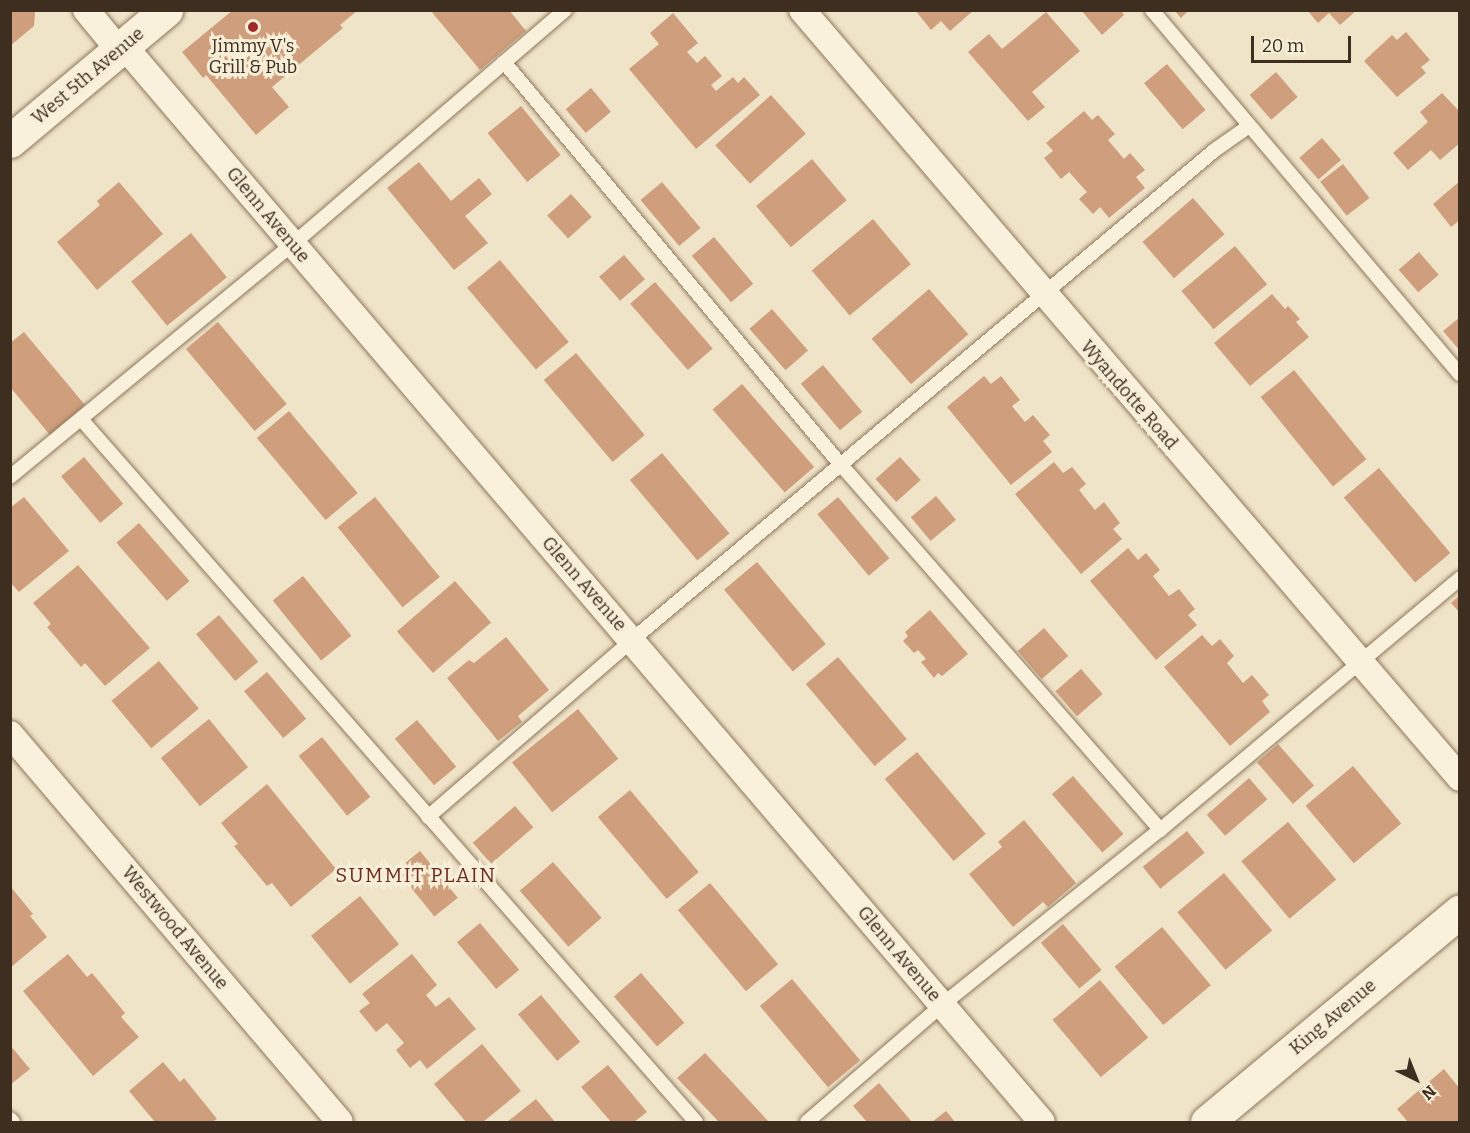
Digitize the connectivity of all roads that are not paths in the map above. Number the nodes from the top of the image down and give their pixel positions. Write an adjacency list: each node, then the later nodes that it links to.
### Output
1 (86, 10): 6 (street, Glenn Avenue)
2 (166, 10): 6 (street, West 5th Avenue)
3 (565, 10): 7 (lane)
4 (802, 10): 11 (street, Wyandotte Road)
5 (1152, 10): 8 (lane)
6 (122, 48): 9 (street, West 5th Avenue); 10 (street, Glenn Avenue)
7 (504, 62): 10 (lane); 14 (lane)
8 (1250, 126): 11 (lane); 12 (lane)
9 (10, 141)
10 (293, 244): 13 (lane); 17 (street, Glenn Avenue)
11 (1044, 296): 14 (lane); 18 (street, Wyandotte Road)
12 (1460, 374)
13 (81, 419): 15 (lane); 21 (lane)
14 (841, 465): 17 (lane); 22 (lane)
15 (10, 477)
16 (1460, 578): 18 (lane)
17 (632, 640): 21 (lane); 24 (street, Glenn Avenue)
18 (1360, 663): 20 (street, Wyandotte Road); 22 (lane)
19 (10, 734): 25 (street, Westwood Avenue)
20 (1460, 778)
21 (428, 817): 26 (lane)
22 (1160, 830): 24 (lane)
23 (1460, 911): 29 (street, King Avenue)
24 (942, 1005): 27 (lane); 28 (street, Glenn Avenue)
25 (340, 1122)
26 (696, 1122)
27 (807, 1122)
28 (1042, 1122)
29 (1207, 1122)

